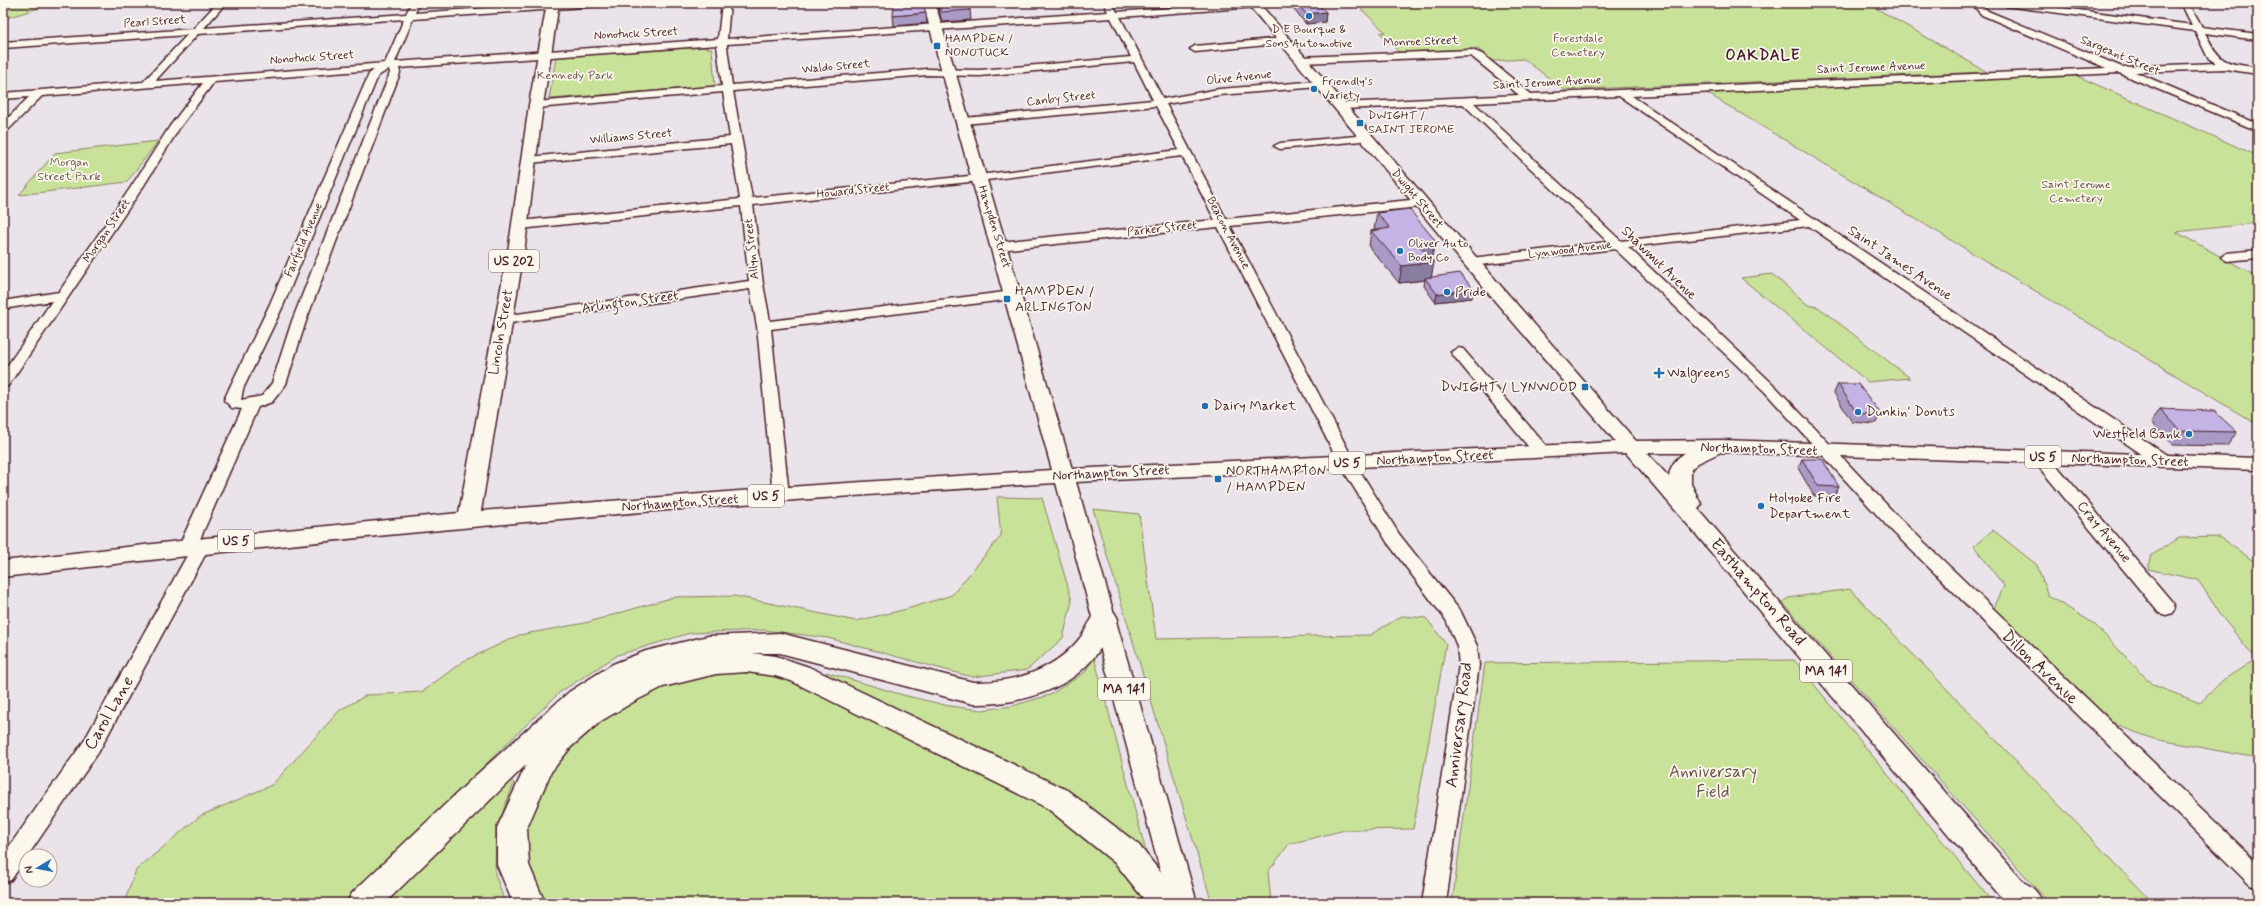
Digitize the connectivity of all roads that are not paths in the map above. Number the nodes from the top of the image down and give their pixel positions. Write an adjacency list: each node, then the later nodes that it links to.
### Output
1 (222, 3): 17 (street)
2 (415, 3): 13 (street)
3 (597, 3): 11 (street, Pearl Street)
4 (726, 3): 20 (street, Allyn Street)
5 (929, 3): 15 (main road, Hampden Street / MA 141)
6 (1108, 3): 14 (street, Beacon Avenue)
7 (1270, 3): 12 (street, Nonotuck Street)
8 (1976, 3): 28 (street, Sargeant Street)
9 (2006, 3): 16 (street)
10 (2185, 3): 16 (street)
11 (553, 4): 13 (street, Pearl Street); 23 (main road, Lincoln Street / US 202)
12 (1253, 4): 14 (street, Nonotuck Street); 19 (main road, Dwight Street / MA 141)
13 (411, 15): 17 (street, Pearl Street); 26 (street)
14 (1116, 15): 15 (street, Nonotuck Street); 24 (street, Beacon Avenue)
15 (936, 28): 20 (street, Nonotuck Street); 30 (main road, Hampden Street / MA 141)
16 (2198, 29): 18 (street); 27 (street)
17 (197, 30): 21 (street, Pearl Street); 33 (street)
18 (2258, 37)
19 (1284, 41): 22 (street); 25 (main road, Dwight Street / MA 141)
20 (723, 42): 23 (street, Nonotuck Street); 35 (street, Allyn Street)
21 (3, 45)
22 (1195, 49)
23 (546, 53): 26 (street, Nonotuck Street); 42 (main road, Lincoln Street / US 202)
24 (1138, 59): 30 (street, Waldo Street); 41 (street, Beacon Avenue)
25 (1300, 60): 34 (main road, Dwight Street / MA 141); 39 (street, Monroe Street)
26 (389, 65): 31 (street, Nonotuck Street); 71 (street, Fairfield Avenue); 71 (street, Fairfield Avenue)
27 (2226, 66): 28 (street, Saint Jerome Avenue); 29 (street, Saint Jerome Avenue); 32 (street)
28 (2121, 70): 36 (street, Saint Jerome Avenue); 45 (street, Sargeant Street)
29 (2258, 71)
30 (949, 73): 35 (street, Waldo Street); 44 (main road, Hampden Street / MA 141)
31 (211, 79): 33 (street, Nonotuck Street); 64 (street, Morgan Street)
32 (2258, 79)
33 (146, 84): 37 (street, Nonotuck Street)
34 (1320, 84): 41 (street, Olive Avenue); 43 (main road, Dwight Street / MA 141)
35 (727, 89): 42 (street, Waldo Street); 48 (street, Allyn Street)
36 (1620, 92): 39 (street, Saint Jerome Avenue); 55 (street, Saint James Avenue)
37 (38, 94): 38 (street, Nonotuck Street); 46 (street)
38 (3, 96)
39 (1528, 97): 40 (street, Saint Jerome Avenue)
40 (1466, 100): 43 (street, Saint Jerome Avenue); 58 (street, Shawmut Avenue)
41 (1161, 102): 44 (street, Canby Street); 50 (street, Beacon Avenue)
42 (536, 105): 51 (main road, Lincoln Street / US 202)
43 (1341, 106): 47 (main road, Dwight Street / MA 141)
44 (964, 121): 52 (main road, Hampden Street / MA 141)
45 (2258, 128)
46 (3, 129)
47 (1367, 138): 49 (street); 54 (main road, Dwight Street / MA 141)
48 (736, 140): 51 (street, Williams Street); 53 (street, Allyn Street)
49 (1280, 146)
50 (1187, 152): 52 (street, Howard Street); 56 (street, Beacon Avenue)
51 (529, 160): 57 (main road, Lincoln Street / US 202)
52 (979, 178): 53 (street, Howard Street); 59 (main road, Hampden Street / MA 141)
53 (747, 202): 57 (street, Howard Street); 63 (street, Allyn Street)
54 (1420, 203): 56 (street, Parker Street); 62 (main road, Dwight Street / MA 141)
55 (1812, 222): 58 (street, Lynwood Avenue); 77 (street, Saint James Avenue)
56 (1222, 223): 59 (street, Parker Street); 78 (street, Beacon Avenue)
57 (520, 225): 67 (main road, Lincoln Street / US 202)
58 (1617, 245): 62 (street, Lynwood Avenue); 74 (street, Shawmut Avenue)
59 (1000, 246): 65 (main road, Hampden Street / MA 141)
60 (2258, 254): 61 (street)
61 (2227, 257)
62 (1471, 262): 73 (main road, Dwight Street / MA 141)
63 (756, 284): 67 (street, Arlington Street); 68 (street, Allyn Street)
64 (64, 295): 66 (street); 70 (street, Morgan Street)
65 (1013, 295): 68 (street); 80 (main road, Hampden Street / MA 141)
66 (3, 305)
67 (503, 320): 82 (main road, Lincoln Street / US 202)
68 (764, 326): 81 (street, Allyn Street)
69 (1458, 352): 75 (street)
70 (3, 383)
71 (252, 404): 84 (street)
72 (1722, 446): 73 (main road, Northampton Street / US 5); 74 (main road, Northampton Street / US 5); 83 (main road)
73 (1631, 448): 75 (main road, Northampton Street / US 5); 83 (main road, Easthampton Road / MA 141)
74 (1829, 451): 76 (main road, Northampton Street / US 5); 89 (street, Dillon Avenue)
75 (1542, 452): 78 (main road, Northampton Street / US 5)
76 (2040, 457): 77 (main road, Northampton Street / US 5); 86 (street, Cray Avenue)
77 (2162, 460): 79 (main road, Northampton Street / US 5)
78 (1347, 463): 80 (main road, Northampton Street / US 5); 95 (street, Anniversary Road)
79 (2258, 464)
80 (1064, 475): 81 (main road, Northampton Street / US 5); 87 (main road, MA 141)
81 (781, 495): 82 (main road, Northampton Street / US 5)
82 (469, 519): 84 (main road, US 5)
83 (1702, 527): 90 (main road, Easthampton Road / MA 141)
84 (195, 545): 85 (main road, US 5); 88 (street, Carol Lane)
85 (3, 569)
86 (2166, 608)
87 (1105, 619): 91 (highway); 94 (main road, MA 141)
88 (3, 873)
89 (2258, 878)
90 (2023, 900)
91 (364, 903)
92 (529, 903): 93 (highway)
93 (1166, 903)
94 (1183, 903)
95 (1434, 903)

